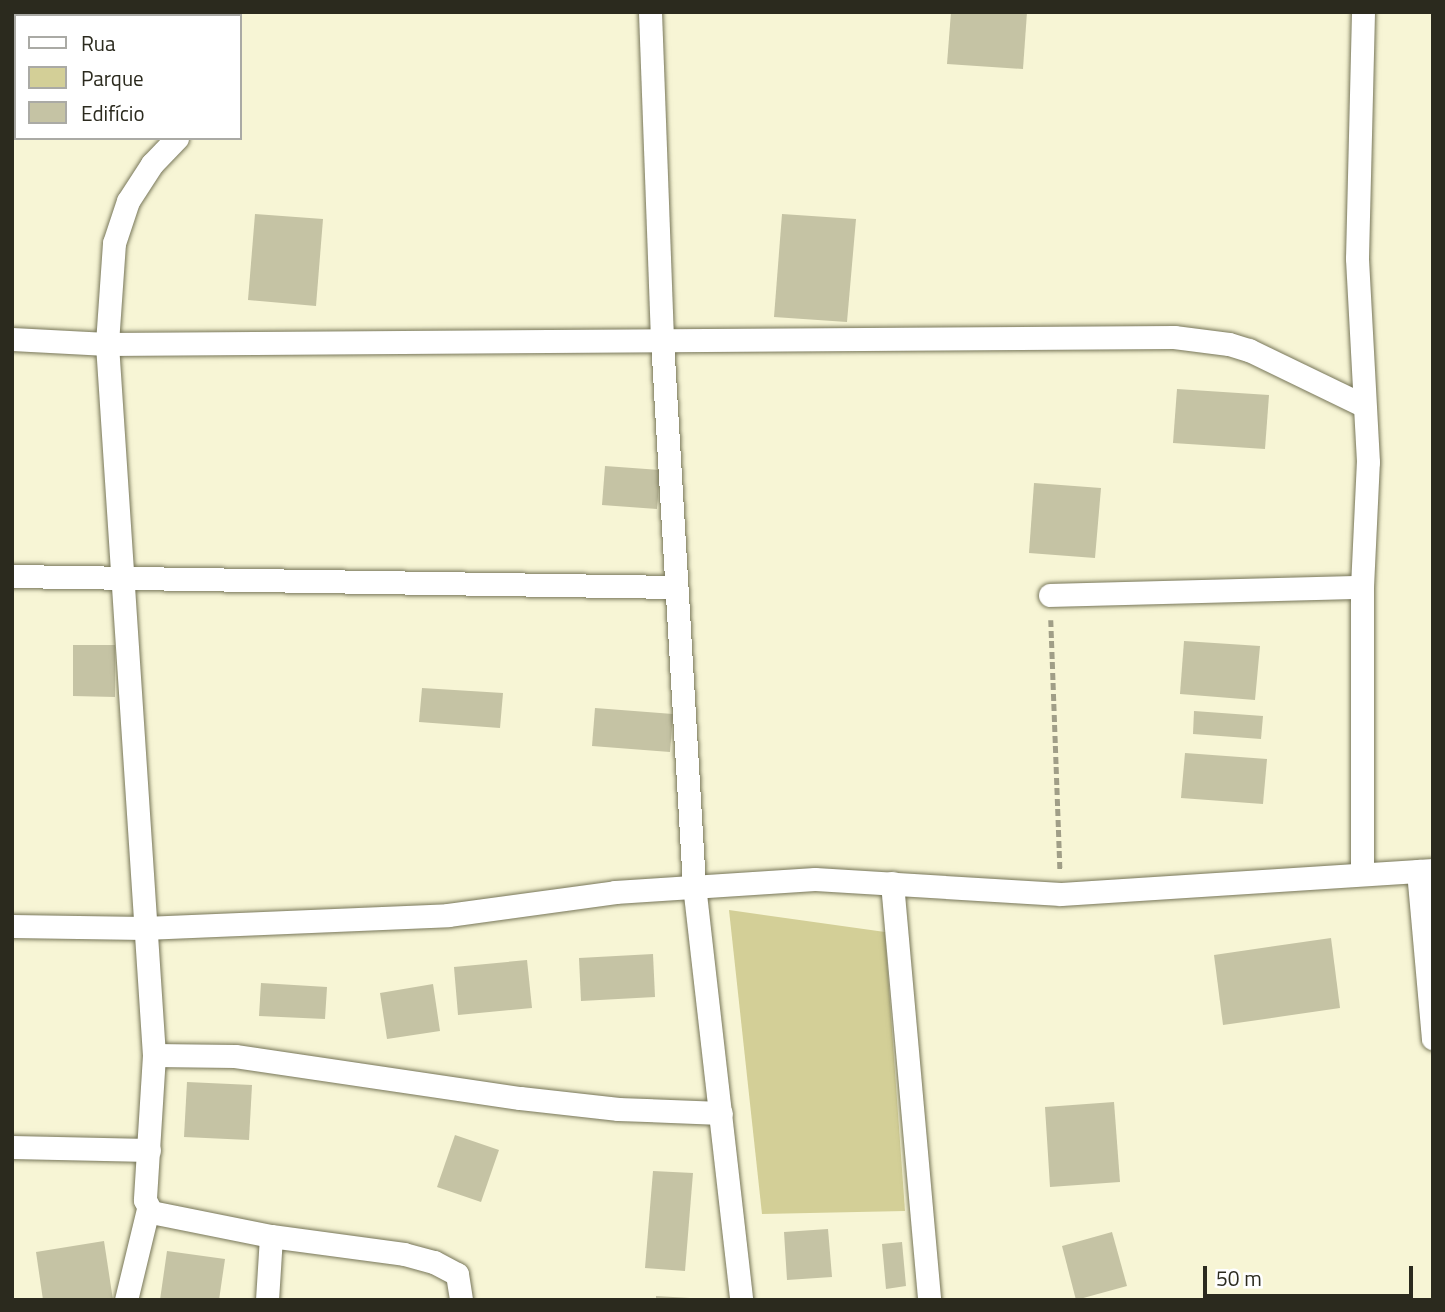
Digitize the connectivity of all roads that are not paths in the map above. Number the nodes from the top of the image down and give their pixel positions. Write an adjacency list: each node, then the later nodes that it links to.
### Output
1 (650, 12): 5 (street)
2 (1363, 12): 7 (street)
3 (175, 140): 6 (street)
4 (12, 339): 6 (street)
5 (662, 340): 6 (street); 7 (street); 10 (street)
6 (107, 344): 9 (street)
7 (1363, 405): 11 (street)
8 (12, 576): 9 (street)
9 (123, 576): 10 (street); 18 (street)
10 (677, 587): 16 (street)
11 (1362, 587): 12 (street); 14 (street)
12 (1050, 595)
13 (1425, 870): 14 (street); 19 (street)
14 (1362, 874): 15 (street)
15 (892, 883): 16 (street); 30 (street)
16 (694, 885): 18 (street); 21 (street)
17 (12, 926): 18 (street)
18 (144, 928): 20 (street)
19 (1433, 1038)
20 (154, 1055): 21 (street); 23 (street)
21 (721, 1113): 29 (street)
22 (12, 1147): 23 (street)
23 (149, 1150): 24 (street)
24 (148, 1209): 25 (street); 26 (street)
25 (271, 1236): 27 (street); 28 (street)
26 (126, 1300)
27 (267, 1300)
28 (461, 1300)
29 (741, 1300)
30 (929, 1300)

